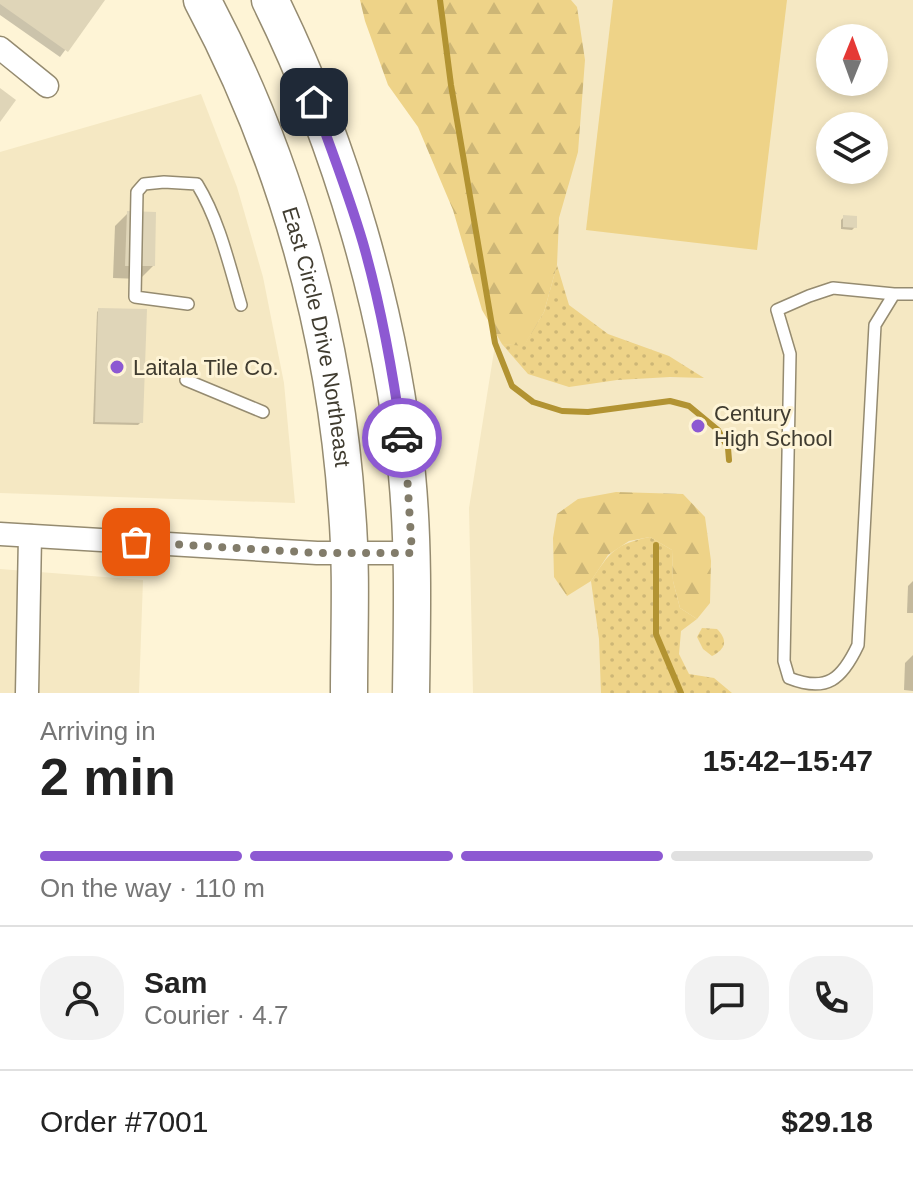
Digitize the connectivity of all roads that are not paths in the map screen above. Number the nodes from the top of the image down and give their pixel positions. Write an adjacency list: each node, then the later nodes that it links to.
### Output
1 (202, 0): 14 (main road, East Circle Drive Northeast)
2 (270, 0): 13 (main road)
3 (0, 48): 4 (street)
4 (47, 86)
5 (894, 294): 5 (lane); 6 (lane)
6 (913, 294)
7 (188, 304): 8 (lane)
8 (241, 305)
9 (186, 380): 10 (lane)
10 (263, 412)
11 (0, 534): 12 (street)
12 (30, 536): 14 (street); 15 (street)
13 (412, 553): 14 (street); 17 (main road)
14 (350, 554): 16 (main road, East Circle Drive Northeast)
15 (27, 693)
16 (349, 693)
17 (411, 693)

